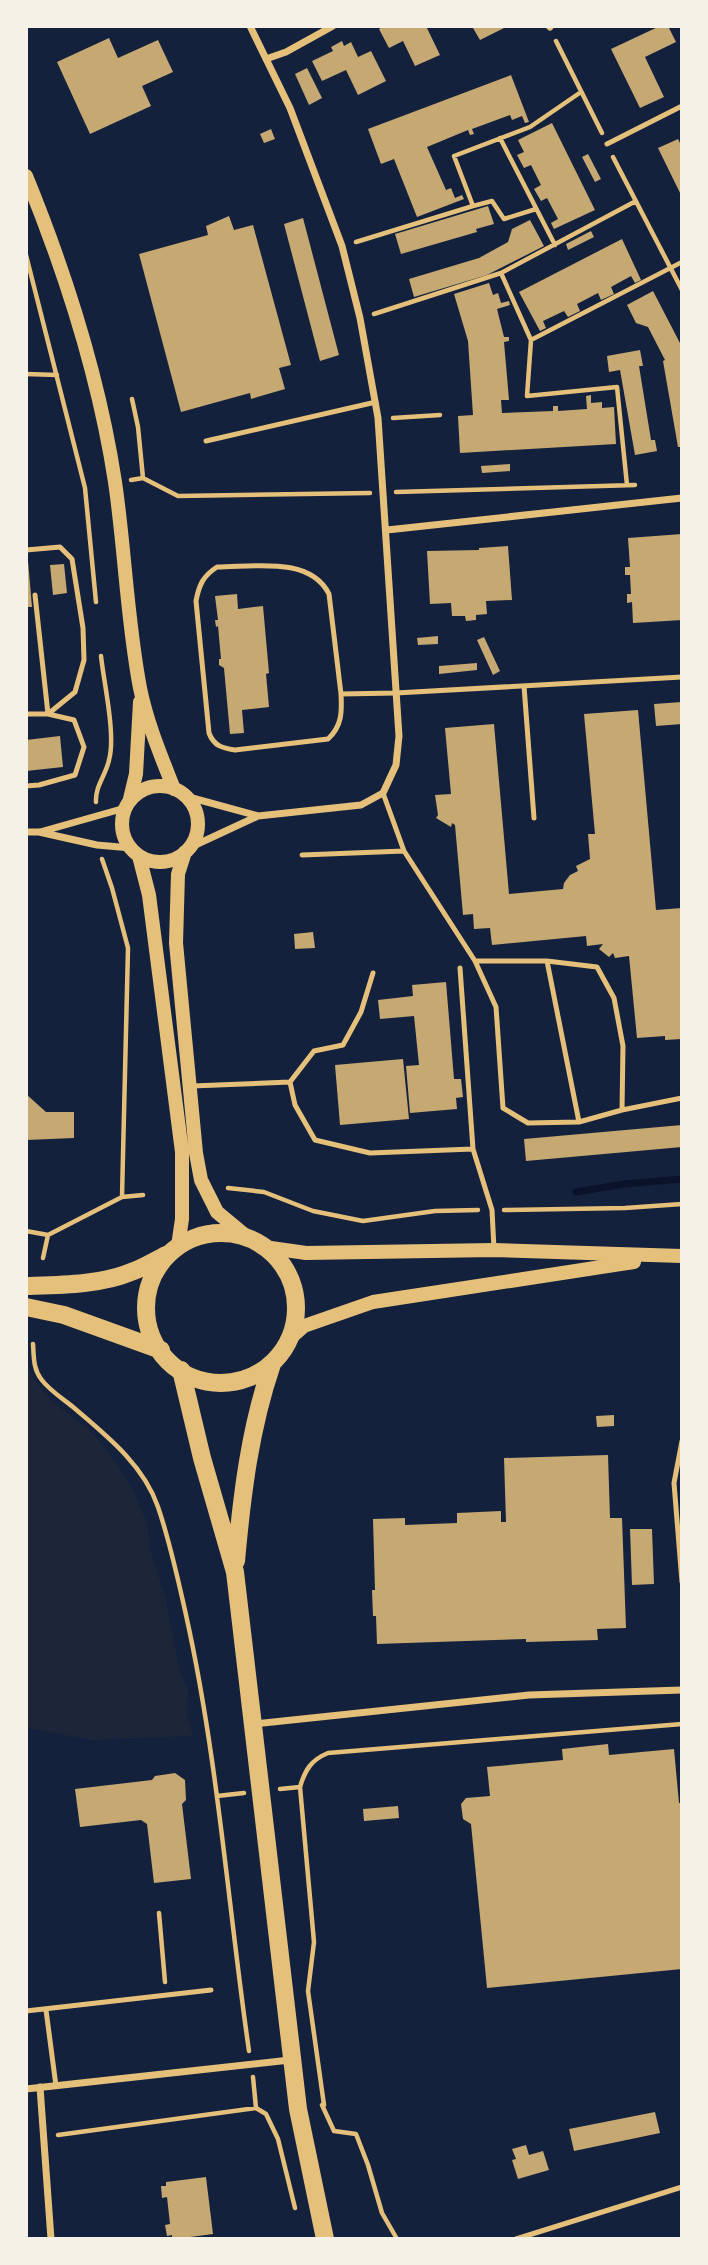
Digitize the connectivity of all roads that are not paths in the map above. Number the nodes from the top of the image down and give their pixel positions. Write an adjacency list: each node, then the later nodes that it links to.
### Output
1 (250, 26): 3 (street)
2 (333, 26): 3 (street)
3 (266, 59): 7 (street)
4 (682, 106): 5 (lane)
5 (607, 144)
6 (26, 176): 15 (main road)
7 (376, 401): 8 (lane); 10 (street)
8 (206, 441)
9 (682, 498): 10 (street)
10 (387, 530): 16 (street)
11 (26, 550): 19 (lane)
12 (35, 594): 19 (lane)
13 (682, 677): 14 (lane)
14 (524, 686): 16 (lane); 25 (lane)
15 (140, 690): 21 (main road); 23 (main road)
16 (396, 693): 17 (lane); 22 (street)
17 (341, 694): 17 (lane)
18 (26, 714): 19 (lane)
19 (48, 714): 20 (lane)
20 (26, 786)
21 (180, 792): 23 (main road); 24 (street); 28 (main road)
22 (383, 793): 24 (street); 29 (lane)
23 (128, 803): 27 (street); 30 (main road)
24 (258, 816): 28 (street)
25 (534, 818)
26 (26, 832): 27 (street)
27 (39, 832): 30 (street)
28 (187, 850): 30 (main road); 37 (main road)
29 (404, 851): 31 (lane); 32 (lane)
30 (135, 852): 44 (main road)
31 (302, 855)
32 (475, 961): 33 (lane); 40 (lane)
33 (547, 961): 39 (lane); 40 (lane)
34 (460, 968): 41 (lane)
35 (373, 973): 36 (lane)
36 (290, 1082): 37 (lane); 41 (lane)
37 (189, 1086): 42 (main road)
38 (682, 1098): 39 (lane)
39 (622, 1110): 40 (lane)
40 (579, 1122)
41 (473, 1149): 45 (lane)
42 (247, 1237): 43 (main road); 44 (main road)
43 (264, 1247): 45 (main road); 49 (main road)
44 (174, 1250): 47 (main road); 50 (main road)
45 (494, 1250): 46 (main road)
46 (676, 1256): 49 (main road)
47 (26, 1286)
48 (26, 1307): 50 (main road)
49 (288, 1340): 51 (main road)
50 (161, 1350): 52 (main road)
51 (272, 1364): 52 (main road); 54 (main road)
52 (181, 1370): 54 (main road)
53 (682, 1441): 55 (lane)
54 (235, 1572): 57 (main road)
55 (682, 1582)
56 (682, 1690): 57 (street)
57 (252, 1724): 61 (main road)
58 (211, 1990): 59 (lane)
59 (46, 2010): 60 (lane); 62 (lane)
60 (26, 2011)
61 (291, 2060): 62 (street); 67 (main road)
62 (56, 2086): 63 (street)
63 (40, 2087): 64 (street); 66 (street)
64 (26, 2089)
65 (682, 2188): 68 (lane)
66 (51, 2239)
67 (325, 2239)
68 (516, 2239)

